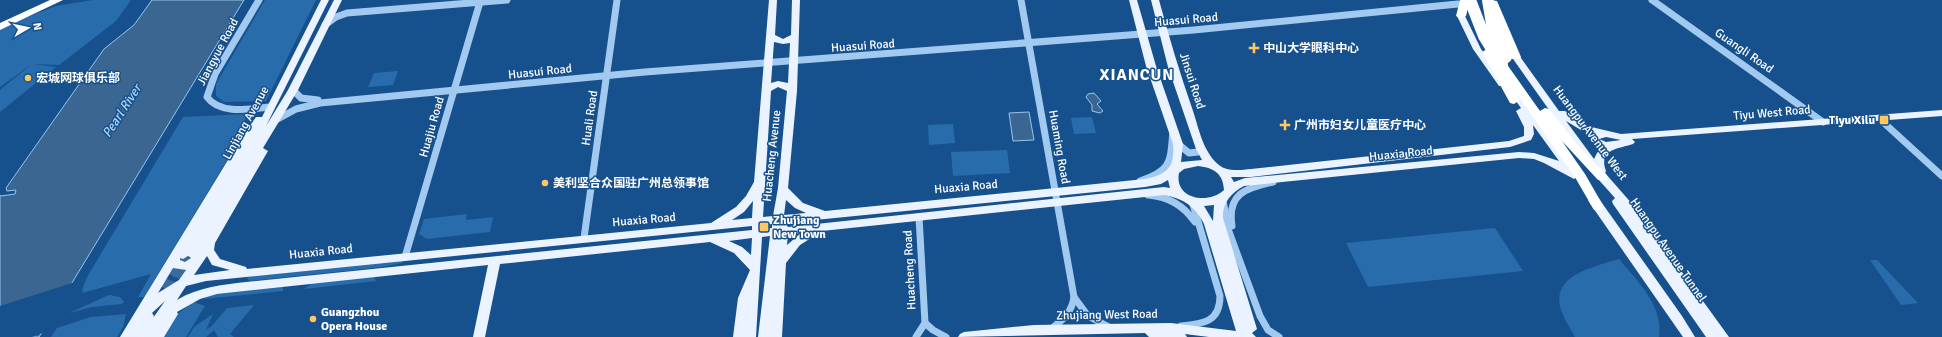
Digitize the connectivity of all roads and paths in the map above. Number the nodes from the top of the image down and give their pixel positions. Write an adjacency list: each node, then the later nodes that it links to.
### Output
1 (58, 0): 24 (highway)
2 (259, 0): 42 (street, Jiangyue Road)
3 (325, 0): 42 (main road, Linjiang Avenue)
4 (507, 0): 19 (street)
5 (618, 0): 35 (street, Huali Road)
6 (773, 0): 29 (main road, Huacheng Avenue)
7 (796, 0): 28 (main road, Huacheng Avenue)
8 (1020, 0): 30 (street, Huaming Road)
9 (1133, 0): 27 (main road)
10 (1155, 0): 26 (main road, Jinsui Road)
11 (1470, 0): 34 (highway, bridge)
12 (1474, 0): 31 (main road)
13 (1484, 0): 34 (main road, Huangpu Avenue West)
14 (1488, 0): 34 (highway, bridge)
15 (1492, 0): 21 (highway)
16 (1496, 0): 21 (street)
17 (1652, 0): 46 (street, Guangli Road)
18 (1460, 1): 23 (highway); 26 (street, Huasui Road)
19 (480, 2): 22 (street); 36 (street, Huajiu Road)
20 (336, 3): 22 (street); 25 (main road)
21 (1495, 11): 34 (highway)
22 (347, 13): 25 (street)
23 (1461, 16): 40 (main road)
24 (1, 26)
25 (325, 26): 37 (main road)
26 (1164, 31): 27 (street, Huasui Road); 53 (main road, Jinsui Road)
27 (1143, 32): 30 (street, Huasui Road); 48 (main road)
28 (795, 35): 29 (main road); 32 (main road, Huacheng Avenue)
29 (770, 36): 33 (main road, Huacheng Avenue)
30 (1029, 42): 32 (street, Huasui Road); 66 (street, Huaming Road)
31 (1487, 52): 40 (highway); 58 (main road)
32 (794, 59): 33 (street, Huasui Road); 39 (main road, Huacheng Avenue)
33 (768, 61): 35 (street, Huasui Road); 38 (main road, Huacheng Avenue)
34 (1510, 62): 41 (main road, Huangpu Avenue West); 61 (highway); 72 (highway)
35 (607, 74): 36 (street, Huasui Road); 80 (street, Huali Road)
36 (454, 89): 37 (street, Huasui Road); 45 (street, Huasui Road); 84 (street, Huajiu Road)
37 (293, 90): 45 (main road)
38 (765, 91): 39 (main road); 63 (main road, Huacheng Avenue)
39 (792, 91): 65 (main road, Huacheng Avenue)
40 (1514, 100): 51 (main road, Huaxia Road); 58 (main road)
41 (1548, 101): 49 (main road, Tiyu West Road); 61 (main road, Huangpu Avenue West)
42 (270, 107): 83 (main road, Linjiang Avenue)
43 (1942, 113): 46 (main road, Tiyu West Road)
44 (1942, 118): 47 (main road, Tiyu West Road)
45 (274, 121): 82 (main road); 83 (main road, Linjiang Avenue)
46 (1823, 122): 49 (main road, Tiyu West Road)
47 (1886, 124): 52 (main road, Tiyu West Road); 59 (street)
48 (1173, 130): 50 (main road); 64 (street)
49 (1603, 134): 52 (main road, Tiyu West Road)
50 (1178, 144): 53 (street); 56 (main road)
51 (1510, 144): 54 (main road); 60 (main road, Huaxia Road)
52 (1614, 145): 61 (main road)
53 (1201, 149): 55 (main road, Jinsui Road)
54 (1518, 155): 58 (main road, Huaxia Road); 62 (main road, Huaxia Road)
55 (1214, 166): 56 (main road, Huaxia Road); 57 (main road, Huaxia Road)
56 (1173, 172): 64 (main road, Huaxia Road); 69 (main road)
57 (1223, 172): 60 (main road, Huaxia Road); 68 (main road)
58 (1574, 175): 72 (main road)
59 (1942, 176)
60 (1256, 177): 62 (main road, Huaxia Road); 68 (main road, Huaxia Road)
61 (1602, 177): 120 (main road, Huangpu Avenue Tunnel); 121 (main road, Huangpu Avenue West)
62 (1300, 178): 86 (street)
63 (759, 179): 77 (main road); 78 (main road, Huacheng Avenue)
64 (1131, 184): 66 (main road, Huaxia Road)
65 (784, 188): 73 (main road); 75 (main road, Huacheng Avenue)
66 (1054, 192): 71 (street, Huaming Road); 73 (main road, Huaxia Road)
67 (1136, 194): 69 (main road, Huaxia Road); 71 (main road, Huaxia Road); 79 (street)
68 (1226, 194): 70 (main road, Huaxia Road); 86 (street); 103 (main road)
69 (1180, 195): 70 (main road, Huaxia Road)
70 (1192, 201): 79 (street); 103 (main road)
71 (1057, 203): 74 (main road, Huaxia Road); 94 (street, Huaming Road)
72 (1598, 207): 97 (main road)
73 (831, 214): 75 (main road, Huaxia Road); 76 (main road)
74 (919, 217): 76 (main road, Huaxia Road); 98 (street, Huacheng Road)
75 (780, 226): 76 (main road, Huaxia Road); 78 (main road, Huaxia Road); 87 (main road); 110 (main road, Huacheng Avenue)
76 (830, 226): 87 (main road)
77 (703, 228): 78 (main road, Huaxia Road); 80 (main road, Huaxia Road); 81 (main road)
78 (757, 228): 81 (main road, Huaxia Road); 88 (main road, Huacheng Avenue)
79 (1202, 234): 100 (street)
80 (584, 238): 84 (main road, Huaxia Road)
81 (702, 240): 85 (main road, Huaxia Road); 88 (main road)
82 (210, 243): 83 (main road); 89 (main road)
83 (189, 255): 90 (main road); 95 (main road)
84 (405, 257): 89 (main road, Huaxia Road)
85 (495, 260): 91 (main road, Huaxia Road); 107 (main road)
86 (1241, 263): 116 (street)
87 (781, 264): 111 (main road)
88 (756, 269): 108 (main road); 109 (main road, Huacheng Avenue)
89 (250, 272): 90 (main road, Huaxia Road); 91 (main road)
90 (184, 282): 93 (main road, Huaxia Road); 101 (main road)
91 (246, 286): 92 (main road, Huaxia Road)
92 (216, 290): 101 (main road, Huaxia Road); 106 (main road)
93 (164, 293): 96 (main road, Huaxia Road); 101 (main road)
94 (1074, 297): 99 (street); 102 (street)
95 (148, 300): 96 (main road); 101 (main road)
96 (145, 313): 101 (main road)
97 (1678, 318): 117 (main road); 118 (main road); 119 (main road)
98 (925, 323): 112 (street); 113 (street)
99 (1113, 328): 100 (main road, Zhujiang West Road); 102 (main road, Zhujiang West Road); 115 (main road)
100 (1148, 328): 103 (main road, Zhujiang West Road)
101 (140, 329): 104 (main road); 105 (main road)
102 (1050, 330): 114 (main road, Zhujiang West Road)
103 (1247, 332)
104 (126, 337)
105 (146, 337)
106 (158, 337)
107 (479, 337)
108 (739, 337)
109 (750, 337)
110 (764, 337)
111 (776, 337)
112 (916, 337)
113 (946, 337)
114 (964, 337)
115 (1180, 337)
116 (1279, 337)
117 (1680, 337)
118 (1689, 337)
119 (1692, 337)
120 (1712, 337)
121 (1723, 337)

